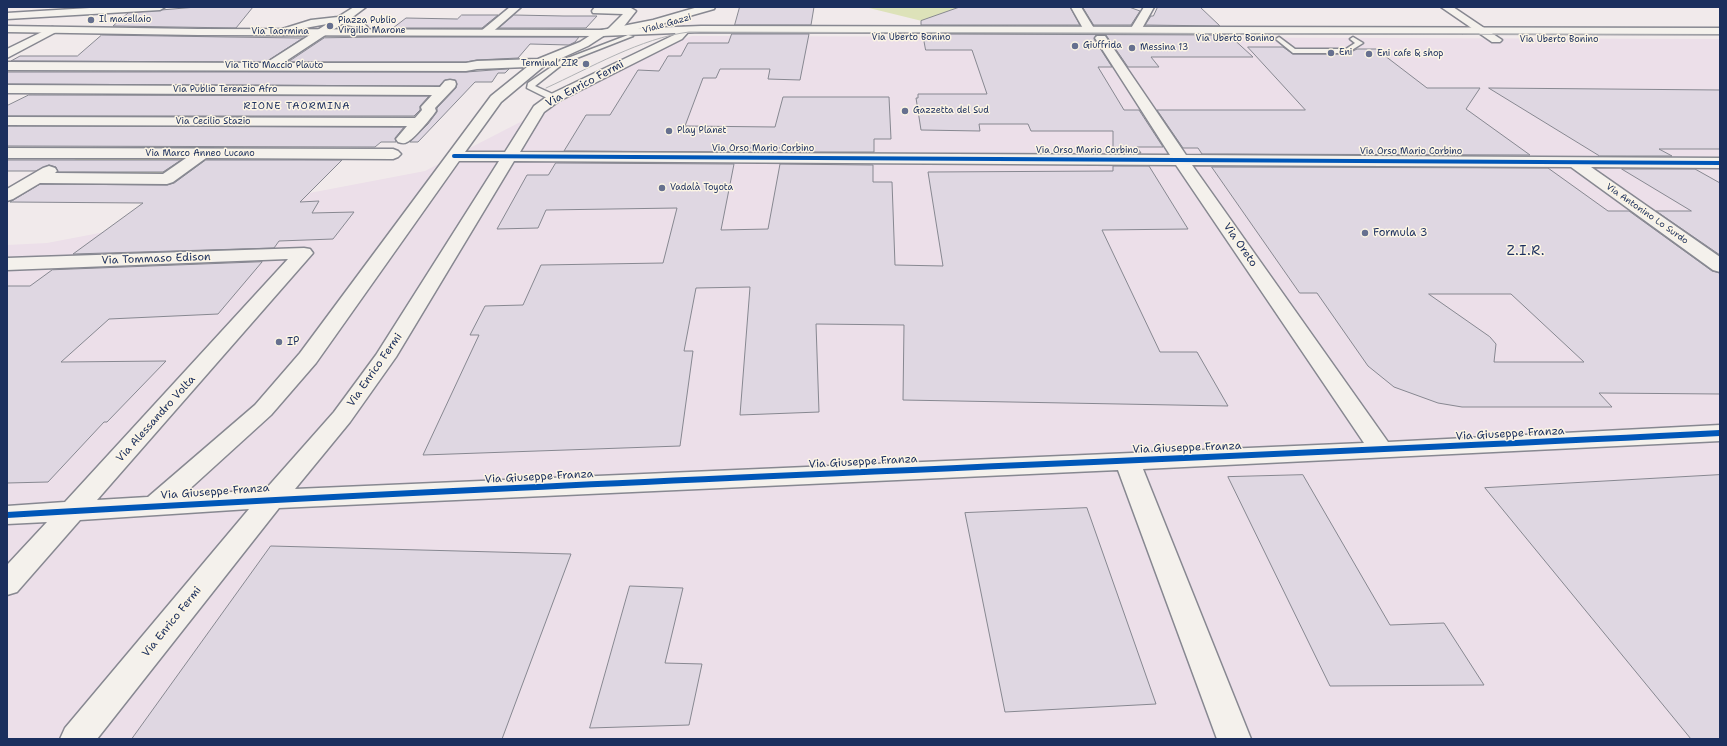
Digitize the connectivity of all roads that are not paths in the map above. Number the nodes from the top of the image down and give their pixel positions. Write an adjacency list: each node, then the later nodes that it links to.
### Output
1 (160, 7): 9 (street)
2 (360, 7): 11 (street)
3 (516, 7): 22 (street)
4 (600, 7): 25 (street)
5 (1076, 7): 15 (street)
6 (1149, 7): 16 (street)
7 (1446, 7): 17 (street)
8 (715, 8): 10 (street, Viale Gazzi); 12 (street, Viale Gazzi)
9 (7, 16)
10 (691, 18): 23 (street, Viale Gazzi); 24 (street)
11 (339, 21): 19 (street); 20 (street); 21 (street)
12 (654, 23): 23 (street); 25 (street)
13 (7, 29): 14 (street, Via Taormina)
14 (52, 30): 19 (street, Via Taormina); 29 (street)
15 (1089, 30): 16 (street, Via Uberto Bonino); 24 (street, Via Uberto Bonino)
16 (1136, 30): 17 (street, Via Uberto Bonino)
17 (1482, 30): 18 (street, Via Uberto Bonino); 27 (street)
18 (1720, 31)
19 (283, 32): 20 (street, Via Taormina)
20 (322, 32): 21 (street, Via Taormina); 32 (street)
21 (359, 32): 22 (street, Via Taormina)
22 (485, 32): 25 (street, Via Taormina)
23 (647, 34): 24 (street); 25 (street); 25 (street)
24 (681, 34): 26 (street, Via Uberto Bonino); 37 (street, Via Enrico Fermi)
25 (608, 35): 30 (street); 37 (lane)
26 (1101, 38): 27 (street, Via Uberto Bonino); 53 (street, Via Oreto)
27 (1496, 40): 28 (street, Via Uberto Bonino)
28 (1720, 40)
29 (7, 54)
30 (540, 63): 33 (street, Via Tito Maccio Plauto); 51 (street)
31 (7, 66): 32 (street, Via Tito Maccio Plauto)
32 (269, 66): 33 (street, Via Tito Maccio Plauto); 35 (street)
33 (466, 67): 36 (street)
34 (7, 89): 35 (street, Via Publio Terenzio Afro)
35 (233, 90): 36 (street, Via Publio Terenzio Afro); 38 (street)
36 (443, 91): 42 (street)
37 (554, 98): 52 (street, Via Enrico Fermi)
38 (214, 102)
39 (202, 110): 41 (street)
40 (7, 121): 41 (street, Via Cecilio Stazio)
41 (184, 122): 42 (street, Via Cecilio Stazio); 43 (street)
42 (419, 122): 44 (street)
43 (165, 134)
44 (403, 139)
45 (153, 142): 48 (street)
46 (7, 153): 47 (street, Via Marco Anneo Lucano)
47 (77, 153): 48 (street, Via Marco Anneo Lucano); 56 (street)
48 (134, 154): 49 (street, Via Marco Anneo Lucano)
49 (202, 154): 50 (street, Via Marco Anneo Lucano); 56 (street)
50 (393, 154)
51 (454, 156): 52 (street, Via Orso Mario Corbino); 65 (street)
52 (510, 156): 53 (street, Via Orso Mario Corbino); 64 (street, Via Enrico Fermi)
53 (1181, 160): 54 (street, Via Orso Mario Corbino); 62 (street, Via Oreto)
54 (1574, 162): 55 (street, Via Orso Mario Corbino); 60 (street, Via Antonino Lo Surdo)
55 (1720, 163)
56 (37, 178): 57 (street)
57 (7, 196)
58 (304, 253): 59 (street, Via Tommaso Edison); 66 (street, Via Alessandro Volta)
59 (7, 264)
60 (1720, 266)
61 (1720, 433): 62 (street, Via Giuseppe Franza)
62 (1381, 450): 63 (street, Via Giuseppe Franza)
63 (1127, 460): 64 (street, Via Giuseppe Franza); 70 (street)
64 (272, 499): 65 (street, Via Giuseppe Franza); 69 (street, Via Enrico Fermi)
65 (156, 506): 66 (street, Via Giuseppe Franza)
66 (73, 512): 67 (street, Via Giuseppe Franza); 68 (street, Via Alessandro Volta)
67 (7, 515)
68 (7, 584)
69 (77, 739)
70 (1234, 739)

